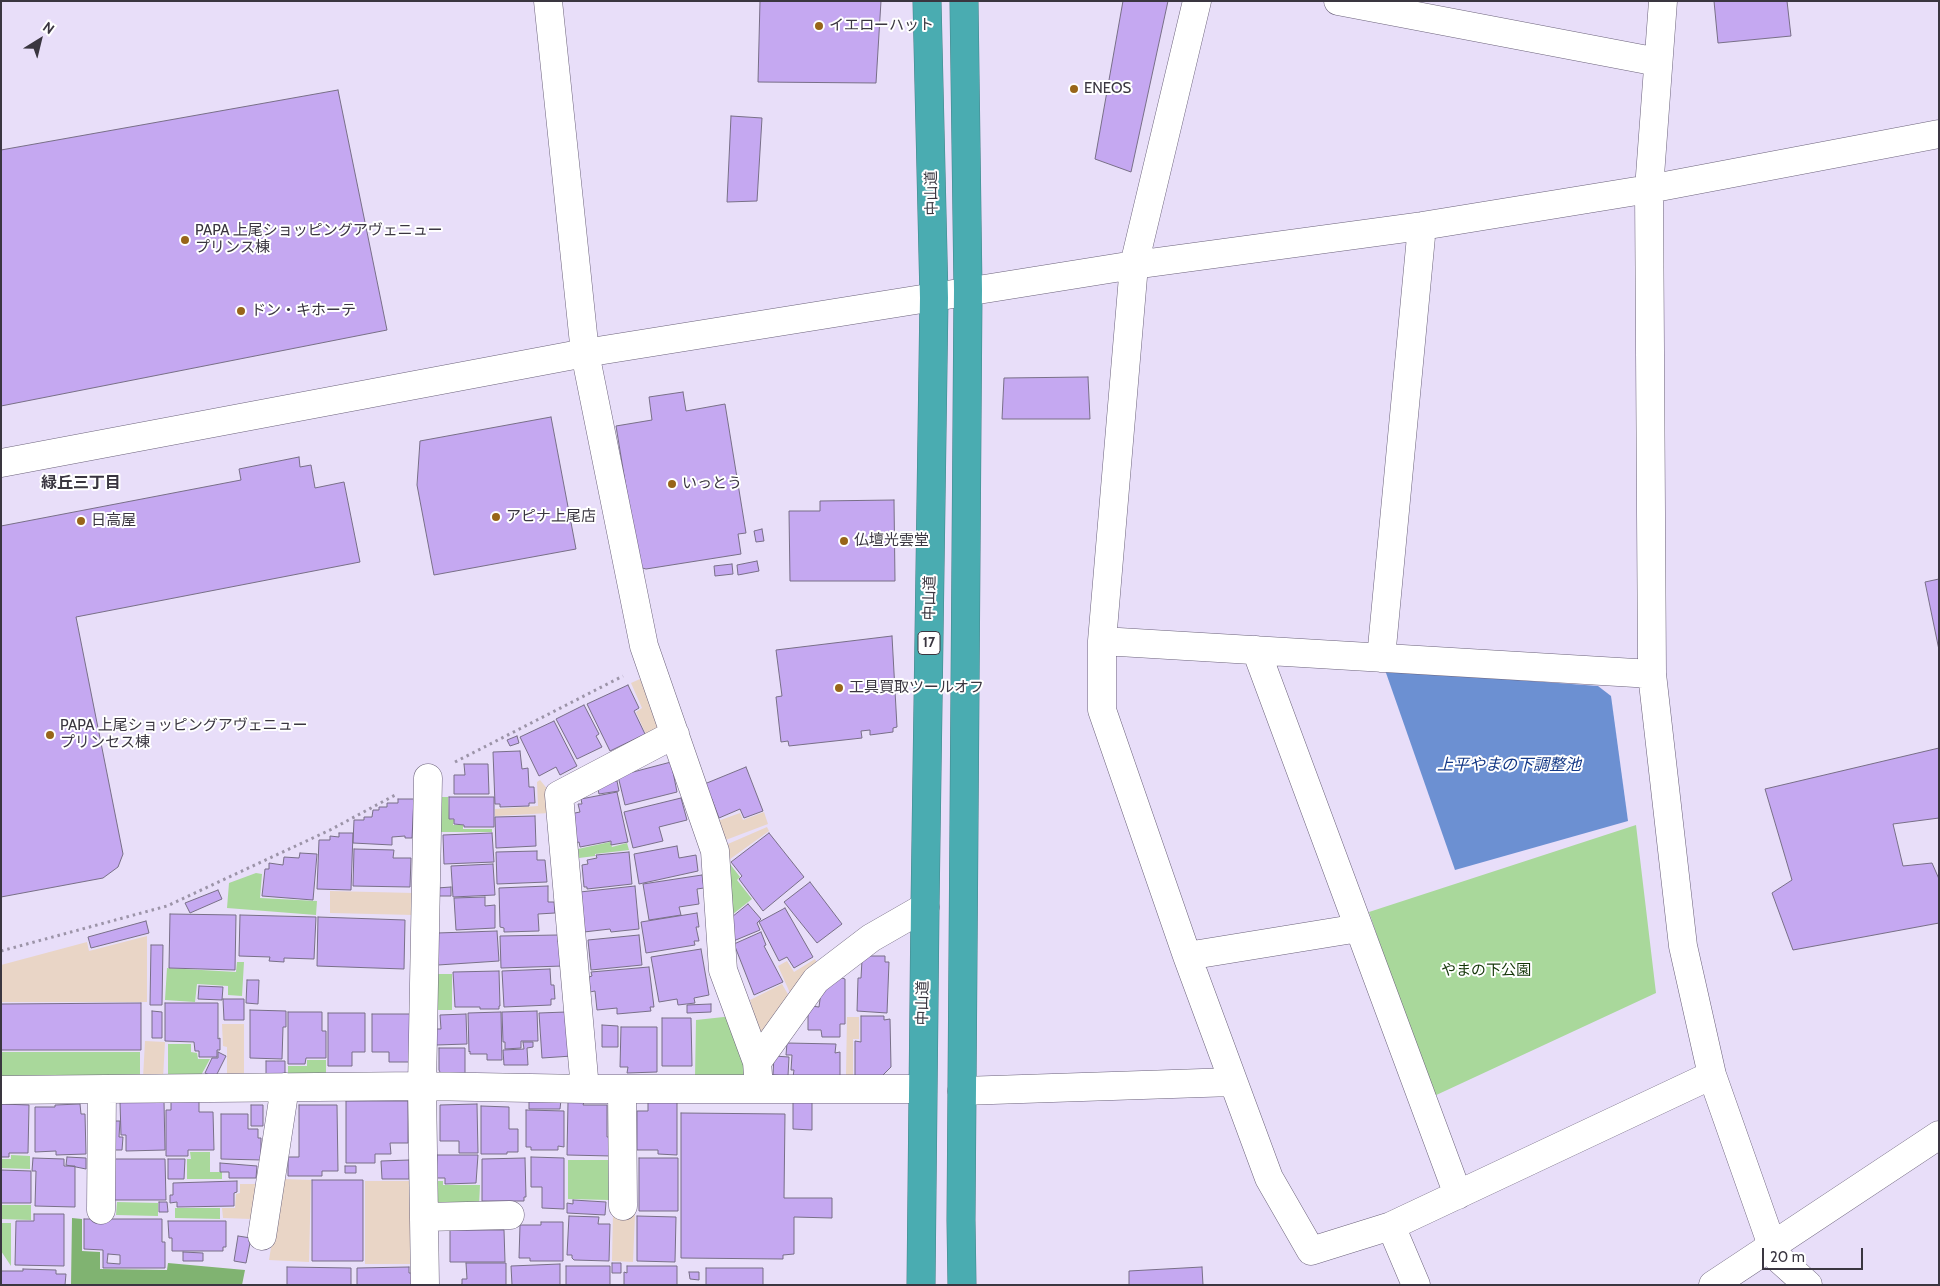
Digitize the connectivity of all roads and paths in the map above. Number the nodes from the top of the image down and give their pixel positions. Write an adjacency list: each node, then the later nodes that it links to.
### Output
1 (548, 1): 14 (street)
2 (926, 1): 13 (highway, 中山道 / 17)
3 (964, 1): 12 (highway)
4 (1197, 1): 11 (street)
5 (1338, 1): 7 (street)
6 (1662, 1): 7 (street)
7 (1658, 62): 9 (street)
8 (1939, 134): 9 (street)
9 (1649, 189): 10 (street); 20 (street)
10 (1422, 226): 11 (street); 18 (street)
11 (1134, 264): 12 (street); 16 (street)
12 (968, 290): 13 (street); 37 (highway)
13 (934, 298): 14 (street); 23 (highway, 中山道 / 17)
14 (585, 353): 15 (street); 19 (street)
15 (1, 463)
16 (1102, 641): 17 (street); 26 (street)
17 (1256, 650): 18 (street); 24 (street)
18 (1381, 658): 20 (street)
19 (650, 662): 21 (street); 22 (path)
20 (1652, 674): 28 (street)
21 (675, 734): 27 (street); 33 (street)
22 (428, 778): 25 (path); 30 (street)
23 (925, 907): 27 (street); 34 (highway, 中山道 / 17)
24 (1358, 928): 26 (street); 39 (street)
25 (1, 951)
26 (1186, 956): 29 (street)
27 (758, 1075): 32 (street); 34 (street)
28 (1712, 1075): 39 (street); 46 (street)
29 (1233, 1082): 37 (street); 44 (street)
30 (422, 1086): 31 (street); 33 (street); 43 (street)
31 (285, 1087): 36 (street); 45 (street)
32 (622, 1088): 33 (street); 40 (street)
33 (585, 1089)
34 (922, 1089): 48 (highway, 中山道 / 17)
35 (1, 1090): 36 (street)
36 (102, 1090): 41 (street)
37 (962, 1091): 49 (highway)
38 (1939, 1135): 46 (street)
39 (1458, 1195): 44 (street)
40 (623, 1206)
41 (101, 1210)
42 (510, 1215): 43 (street)
43 (424, 1217): 47 (street)
44 (1391, 1226): 50 (street)
45 (262, 1236)
46 (1768, 1248): 51 (street); 52 (street)
47 (425, 1285)
48 (921, 1285)
49 (962, 1285)
50 (1416, 1285)
51 (1713, 1285)
52 (1808, 1285)

